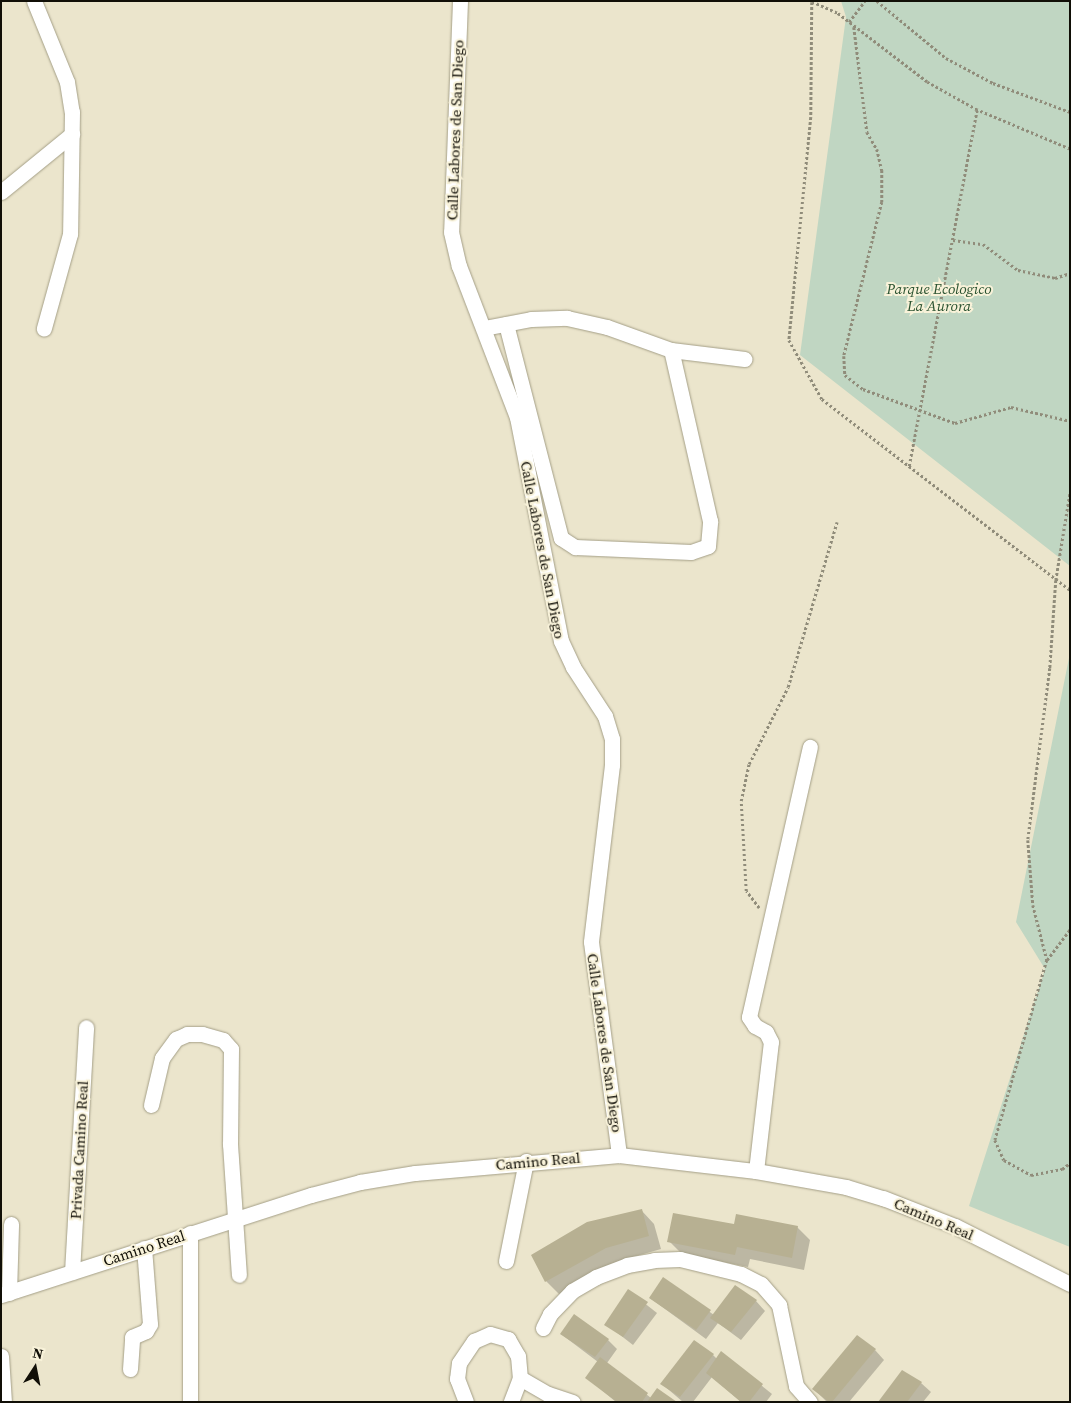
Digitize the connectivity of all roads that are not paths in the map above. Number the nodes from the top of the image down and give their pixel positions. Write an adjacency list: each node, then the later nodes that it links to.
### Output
1 (34, 1): 3 (street)
2 (460, 1): 7 (street, Calle Labores de San Diego)
3 (72, 134): 4 (street); 6 (street)
4 (1, 192)
5 (506, 324): 7 (street); 8 (street); 8 (street)
6 (44, 328)
7 (484, 328): 13 (street, Calle Labores de San Diego)
8 (671, 350): 9 (street)
9 (744, 359)
10 (810, 747): 15 (street)
11 (86, 1027): 21 (street, Privada Camino Real)
12 (150, 1105): 16 (street)
13 (620, 1155): 14 (street, Camino Real); 15 (street, Camino Real)
14 (526, 1161): 16 (street, Camino Real); 20 (street)
15 (756, 1171): 23 (street, Camino Real)
16 (233, 1220): 18 (street, Camino Real); 22 (street)
17 (11, 1224): 24 (street)
18 (190, 1233): 19 (street, Camino Real); 31 (street)
19 (144, 1248): 21 (street, Camino Real); 27 (street)
20 (506, 1261)
21 (72, 1272): 24 (street, Camino Real)
22 (239, 1275)
23 (1070, 1284)
24 (5, 1294)
25 (543, 1328): 35 (street)
26 (1, 1356): 30 (street)
27 (130, 1369)
28 (520, 1378): 29 (street); 32 (street); 33 (street)
29 (545, 1398): 34 (street)
30 (4, 1402)
31 (190, 1402)
32 (466, 1402)
33 (511, 1402)
34 (573, 1402)
35 (810, 1402)

